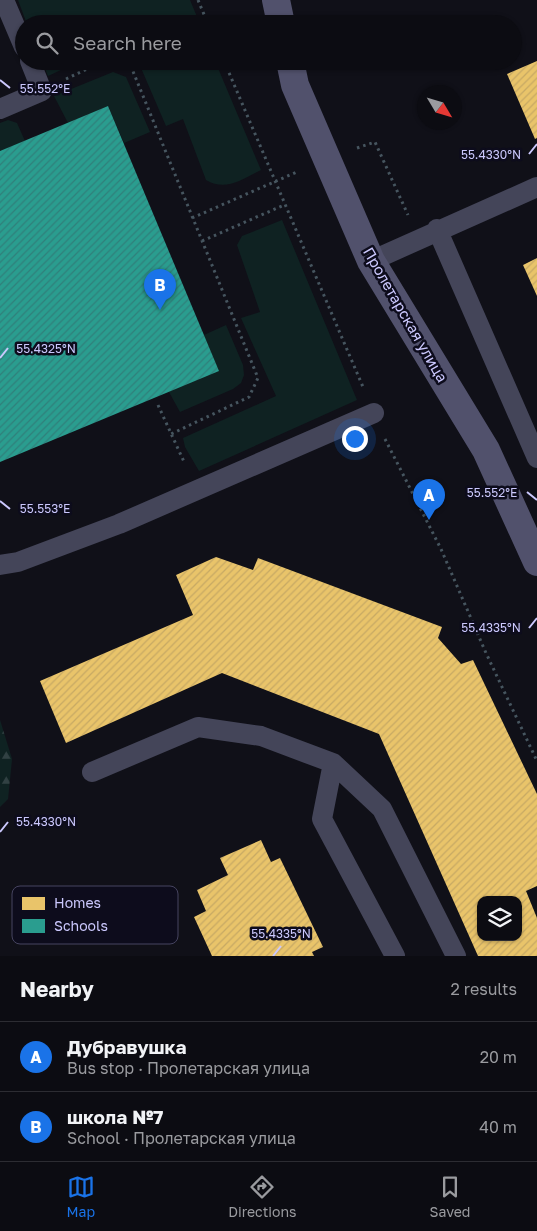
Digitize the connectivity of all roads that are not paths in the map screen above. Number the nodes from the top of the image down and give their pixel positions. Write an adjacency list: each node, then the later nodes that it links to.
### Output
1 (4, 0): 4 (lane)
2 (276, 0): 3 (street)
3 (279, 15)
4 (15, 26)
5 (34, 70): 7 (lane)
6 (292, 70): 10 (street, Пролетарская улица)
7 (0, 109)
8 (537, 187): 9 (lane)
9 (438, 229): 10 (lane); 12 (lane)
10 (371, 261): 13 (street, Пролетарская улица)
11 (374, 413): 14 (lane)
12 (537, 458)
13 (537, 562)
14 (0, 565)
15 (333, 763): 16 (lane); 17 (lane); 18 (lane)
16 (92, 772)
17 (395, 956)
18 (456, 956)

